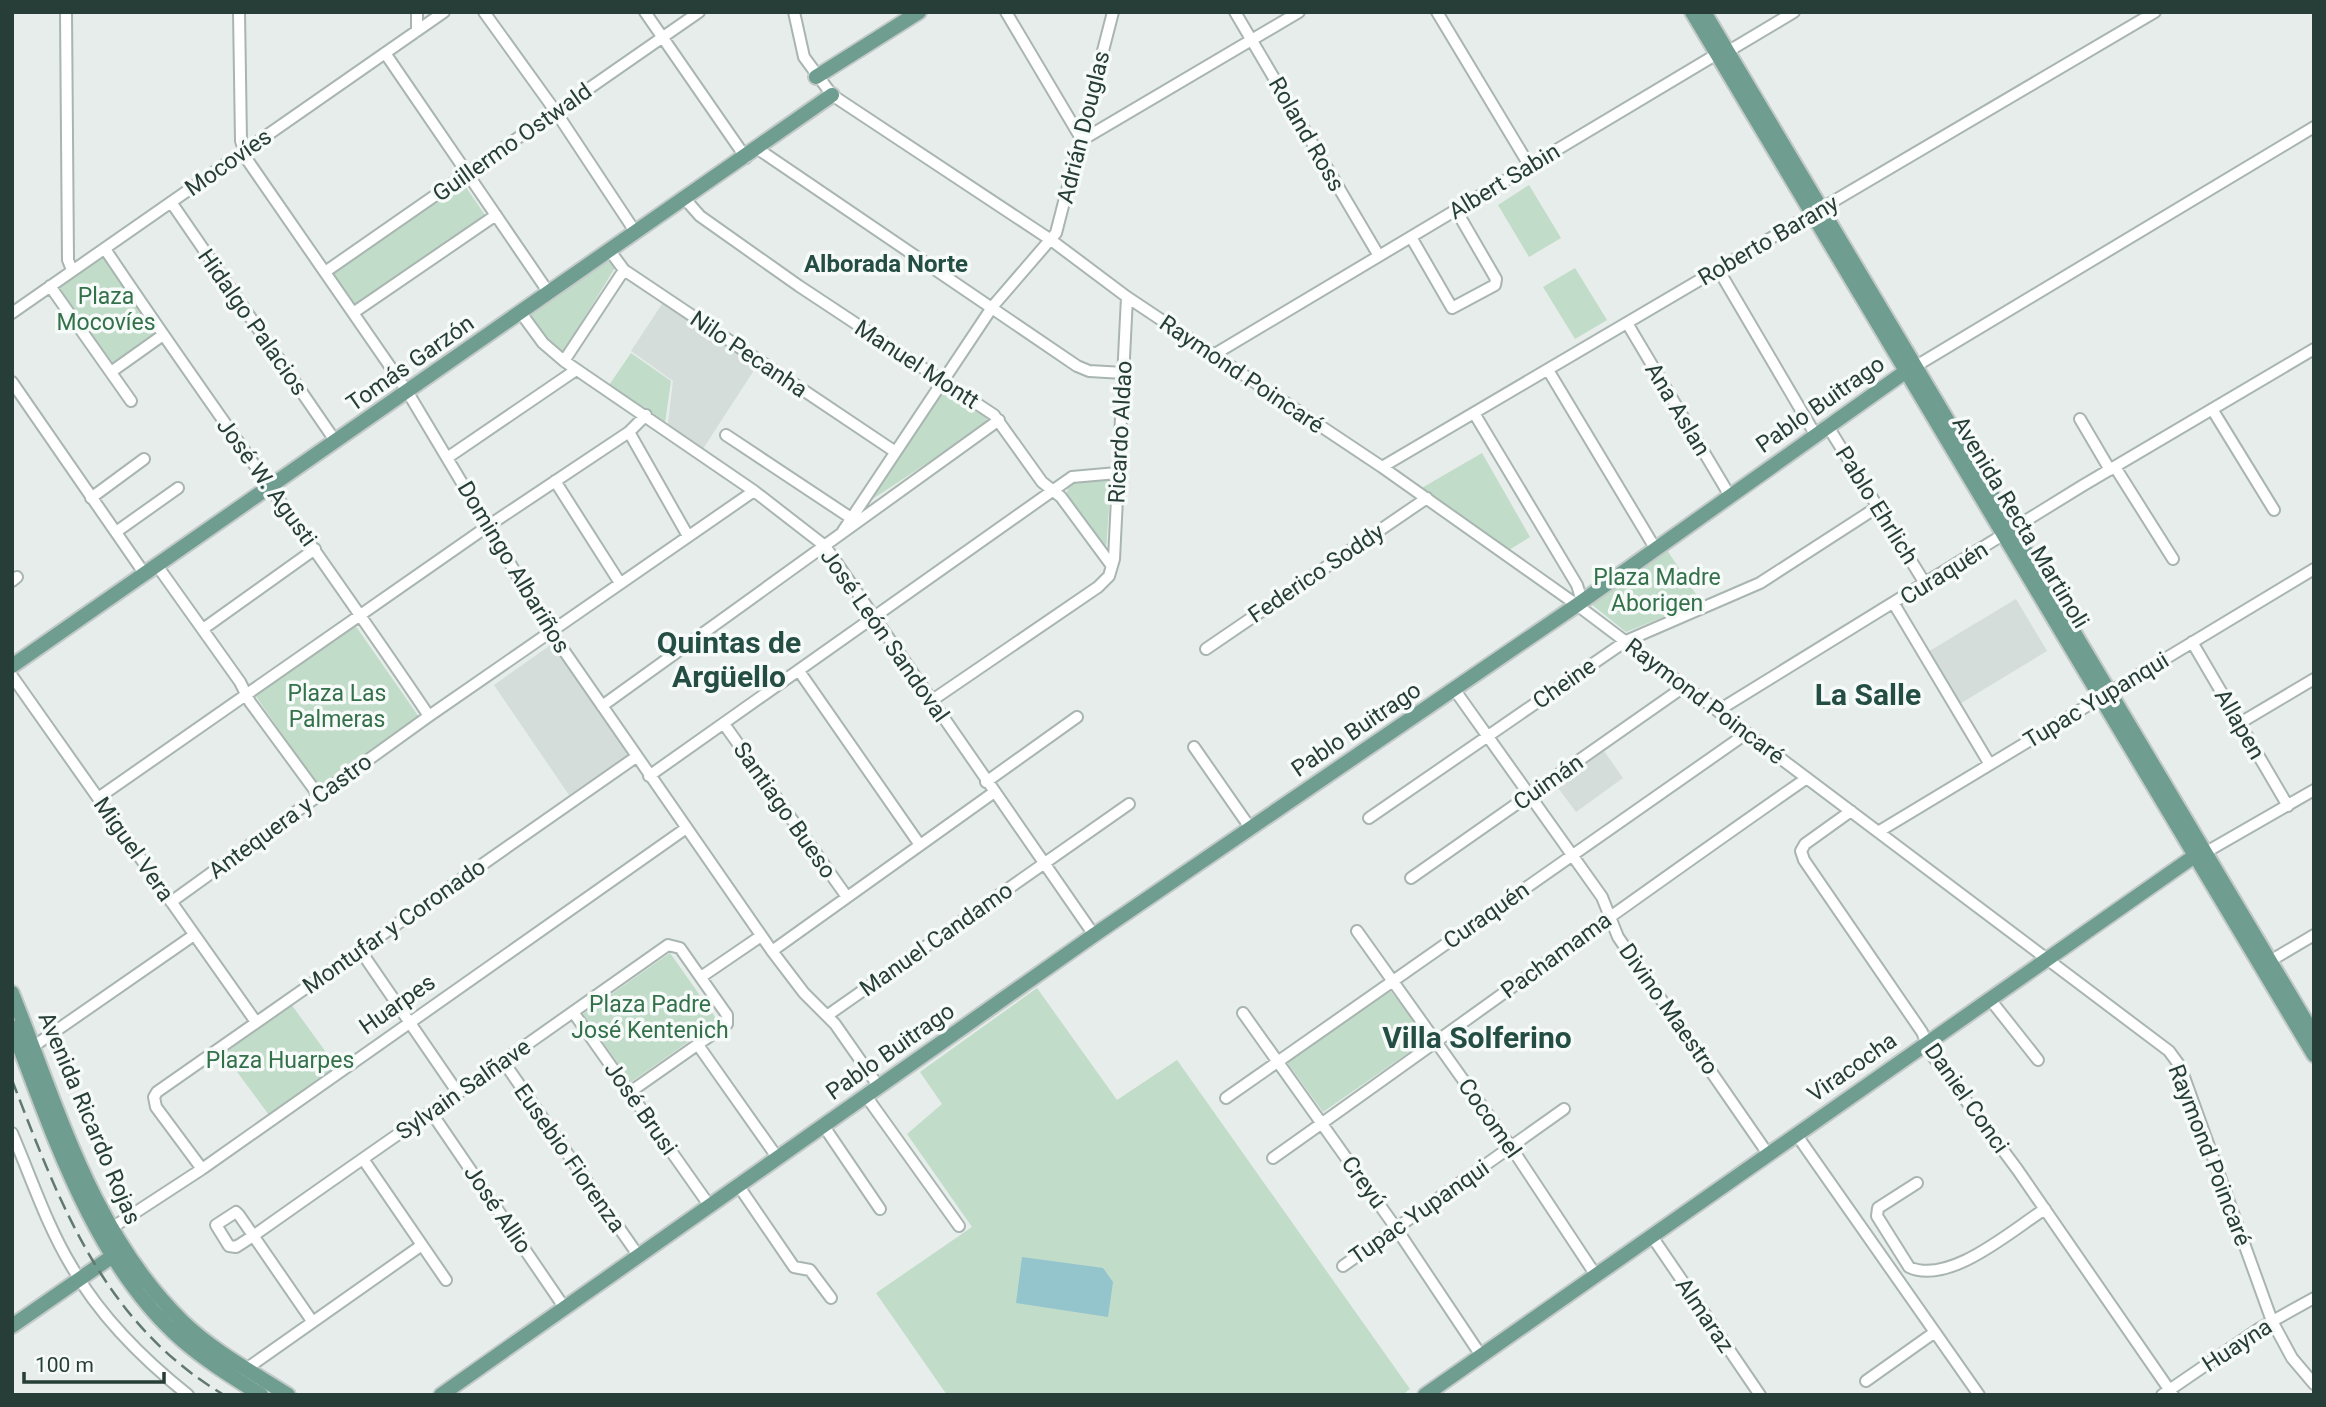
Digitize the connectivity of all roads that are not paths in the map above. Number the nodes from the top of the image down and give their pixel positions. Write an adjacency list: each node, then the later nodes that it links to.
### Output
1 (66, 12): 46 (street)
2 (239, 12): 30 (street)
3 (417, 12): 19 (street)
4 (444, 12): 19 (street, Mocovíes)
5 (484, 12): 26 (street)
6 (645, 12): 20 (street)
7 (699, 12): 20 (street, Guillermo Ostwald)
8 (794, 12): 24 (street, Raymond Poincaré)
9 (919, 12): 24 (main road)
10 (1006, 12): 28 (street)
11 (1113, 12): 28 (street, Adrián Douglas)
12 (1235, 12): 21 (street, Roland Ross)
13 (1299, 12): 21 (street)
14 (1437, 12): 32 (street)
15 (1692, 12): 23 (main road, Avenida Recta Martinoli)
16 (1704, 12): 23 (main road, Avenida Recta Martinoli)
17 (1794, 12): 23 (street, Albert Sabin)
18 (2155, 12): 37 (street, Roberto Barany)
19 (417, 31): 22 (street, Mocovíes)
20 (663, 37): 26 (street, Guillermo Ostwald); 31 (street)
21 (1252, 40): 28 (street); 44 (street, Roland Ross)
22 (384, 53): 30 (street, Mocovíes); 33 (street)
23 (1722, 53): 32 (street, Albert Sabin); 37 (main road, Avenida Recta Martinoli)
24 (816, 77): 25 (street, Raymond Poincaré)
25 (832, 95): 29 (main road, Tomás Garzón); 41 (street, Raymond Poincaré)
26 (556, 112): 33 (street, Guillermo Ostwald); 39 (street)
27 (2314, 127): 64 (street, Pablo Buitrago)
28 (1082, 140): 41 (street, Adrián Douglas)
29 (758, 149): 31 (main road, Tomás Garzón); 52 (street)
30 (243, 151): 35 (street, Mocovíes); 48 (street, Domingo Albariños)
31 (746, 158): 34 (main road, Tomás Garzón)
32 (1529, 165): 36 (street, Albert Sabin)
33 (466, 174): 38 (street); 48 (street, Guillermo Ostwald)
34 (685, 199): 39 (main road, Tomás Garzón); 67 (street, Manuel Montt)
35 (171, 202): 42 (street, Mocovíes); 79 (street, Hidalgo Palacios)
36 (1457, 210): 40 (street, Albert Sabin); 40 (street)
37 (1817, 212): 45 (street, Roberto Barany); 64 (main road, Avenida Recta Martinoli)
38 (496, 215): 50 (street); 54 (street)
39 (636, 233): 43 (main road, Tomás Garzón)
40 (1411, 237): 44 (street, Albert Sabin)
41 (1051, 240): 51 (street, Raymond Poincaré); 52 (street)
42 (105, 249): 46 (street, Mocovíes); 57 (street, José W. Agusti)
43 (610, 251): 47 (street, Nilo Pecanha); 50 (main road, Tomás Garzón)
44 (1379, 256): 59 (street, Albert Sabin)
45 (1718, 269): 56 (street, Roberto Barany); 76 (street, Pablo Ehrlich)
46 (72, 270): 49 (street, Mocovíes)
47 (624, 270): 60 (street); 80 (street, Nilo Pecanha)
48 (325, 272): 54 (street, Domingo Albariños)
49 (50, 286): 53 (street, Mocovíes); 65 (street)
50 (549, 293): 55 (main road, Tomás Garzón)
51 (1127, 297): 59 (street, Raymond Poincaré); 66 (street, Ricardo Aldao)
52 (993, 306): 66 (street); 67 (street)
53 (12, 313)
54 (353, 313): 69 (street, Domingo Albariños)
55 (521, 313): 60 (street, José León Sandoval); 69 (main road, Tomás Garzón)
56 (1627, 323): 63 (street, Roberto Barany); 91 (street, Ana Aslan)
57 (163, 335): 65 (street); 87 (street, José W. Agusti)
58 (2310, 351): 61 (street); 71 (street, Curaquén)
59 (1215, 354): 83 (street, Raymond Poincaré)
60 (564, 361): 62 (street, José León Sandoval)
61 (2314, 364)
62 (576, 370): 73 (street, José León Sandoval); 81 (street)
63 (1548, 370): 72 (street, Roberto Barany); 103 (street)
64 (1910, 370): 76 (main road, Pablo Buitrago); 100 (main road, Avenida Recta Martinoli)
65 (111, 372): 70 (street)
66 (1125, 373): 85 (street, Ricardo Aldao)
67 (942, 381): 75 (street, Manuel Montt); 80 (street)
68 (12, 382): 92 (street)
69 (407, 391): 79 (main road, Tomás Garzón); 81 (street, Domingo Albariños)
70 (131, 401)
71 (2212, 409): 84 (street, Curaquén); 95 (street)
72 (1474, 413): 83 (street, Roberto Barany); 111 (street)
73 (646, 415): 77 (street); 89 (street, José León Sandoval)
74 (2080, 419): 84 (street)
75 (999, 420): 90 (street, Manuel Montt); 98 (street)
76 (1821, 430): 91 (main road, Pablo Buitrago); 94 (street, Pablo Ehrlich)
77 (629, 432): 86 (street); 101 (street)
78 (726, 435): 96 (street)
79 (336, 442): 87 (main road, Tomás Garzón)
80 (894, 451): 96 (street)
81 (447, 458): 97 (street, Domingo Albariños)
82 (144, 459): 92 (street)
83 (1382, 467): 93 (street, Raymond Poincaré)
84 (2112, 468): 100 (street, Curaquén); 105 (street)
85 (1117, 473): 90 (street); 106 (street, Ricardo Aldao)
86 (555, 481): 97 (street); 109 (street)
87 (269, 487): 104 (street, José W. Agusti); 107 (main road, Tomás Garzón)
88 (178, 488): 99 (street)
89 (754, 491): 101 (street, Antequera y Castro); 102 (street, José León Sandoval)
90 (1053, 491): 106 (street, Manuel Montt); 114 (street)
91 (1730, 496): 103 (main road, Pablo Buitrago)
92 (91, 498): 99 (street)
93 (1427, 498): 111 (street, Raymond Poincaré); 119 (street, Federico Soddy)
94 (1880, 506): 110 (street, Pablo Ehrlich); 117 (street, Cheine)
95 (2274, 509)
96 (851, 518): 98 (street)
97 (488, 526): 113 (street); 116 (street, Domingo Albariños)
98 (843, 531): 102 (street)
99 (116, 532): 107 (street)
100 (2007, 532): 110 (street, Curaquén); 127 (main road, Avenida Recta Martinoli)
101 (688, 536): 109 (street, Antequera y Castro)
102 (825, 547): 114 (street, José León Sandoval); 129 (street)
103 (1655, 548): 111 (main road, Pablo Buitrago)
104 (315, 549): 113 (street, José W. Agusti); 115 (street)
105 (2173, 559)
106 (1112, 566): 128 (street)
107 (150, 568): 115 (street); 120 (main road, Tomás Garzón)
108 (2314, 569): 118 (street, Tupac Yupanqui)
109 (620, 583): 116 (street, Antequera y Castro)
110 (1926, 585): 112 (street, Curaquén)
111 (1580, 603): 117 (street, Raymond Poincaré); 125 (main road, Pablo Buitrago)
112 (1894, 604): 130 (street, Curaquén); 139 (street)
113 (361, 615): 126 (street); 131 (street, José W. Agusti)
114 (873, 618): 121 (street); 128 (street, José León Sandoval)
115 (203, 629): 126 (street)
116 (551, 632): 129 (street, Domingo Albariños); 131 (street, Antequera y Castro)
117 (1626, 641): 124 (street, Raymond Poincaré); 136 (street, Cheine)
118 (2192, 642): 127 (street, Tupac Yupanqui); 133 (street, Allapen)
119 (1206, 649)
120 (12, 666)
121 (799, 671): 134 (street); 155 (street)
122 (12, 676): 147 (street, Miguel Vera)
123 (2314, 679): 133 (street)
124 (1685, 686): 130 (street, Raymond Poincaré); 145 (street, Cuimán)
125 (1454, 689): 136 (street, Divino Maestro); 153 (main road, Pablo Buitrago)
126 (247, 694): 146 (street); 147 (street)
127 (2104, 694): 139 (street, Tupac Yupanqui); 157 (main road, Avenida Recta Martinoli)
128 (931, 701): 142 (street, José León Sandoval)
129 (603, 706): 138 (street, Domingo Albariños)
130 (1718, 710): 135 (street, Raymond Poincaré)
131 (429, 716): 146 (street, Antequera y Castro)
132 (1077, 718): 142 (street)
133 (2240, 723): 149 (street, Allapen)
134 (724, 724): 140 (street); 160 (street, Santiago Bueso)
135 (1746, 733): 141 (street, Raymond Poincaré); 156 (street, Curaquén)
136 (1488, 736): 145 (street, Divino Maestro); 151 (street, Cheine)
137 (1194, 747): 153 (street)
138 (636, 757): 140 (street, Domingo Albariños); 168 (street, Montufar y Coronado)
139 (1989, 763): 154 (street, Tupac Yupanqui)
140 (649, 776): 152 (street, Domingo Albariños)
141 (1807, 778): 150 (street, Raymond Poincaré); 162 (street, Pachamama)
142 (986, 782): 144 (street, José León Sandoval)
143 (2314, 790): 149 (street, Viracocha)
144 (993, 793): 155 (street); 158 (street, José León Sandoval)
145 (1530, 795): 156 (street, Divino Maestro); 159 (street, Cuimán)
146 (319, 796): 161 (street, Antequera y Castro)
147 (98, 798): 161 (street, Miguel Vera)
148 (1129, 804): 158 (street, Manuel Candamo)
149 (2288, 806): 157 (street, Viracocha)
150 (1851, 811): 154 (street, Raymond Poincaré); 183 (street, Daniel Conci)
151 (1369, 818)
152 (685, 829): 167 (street, Domingo Albariños); 180 (street, Huarpes)
153 (1251, 829): 165 (main road, Pablo Buitrago)
154 (1878, 832): 170 (street, Raymond Poincaré)
155 (920, 845): 160 (street)
156 (1573, 853): 162 (street, Divino Maestro); 173 (street, Curaquén)
157 (2201, 855): 170 (main road, Viracocha); 171 (main road, Avenida Recta Martinoli); 187 (main road, Avenida Recta Martinoli)
158 (1044, 864): 165 (street, José León Sandoval); 178 (street, Manuel Candamo)
159 (1411, 878)
160 (846, 897): 169 (street)
161 (172, 902): 164 (street, Miguel Vera)
162 (1610, 915): 184 (street, Pachamama); 203 (street, Divino Maestro)
163 (1357, 931): 173 (street, Cocomel)
164 (194, 935): 179 (street, Miguel Vera); 186 (street)
165 (1094, 935): 191 (main road, Pablo Buitrago)
166 (2314, 935): 171 (street)
167 (761, 936): 169 (street, Domingo Albariños); 172 (street)
168 (360, 950): 179 (street, Montufar y Coronado); 180 (street)
169 (772, 951): 178 (street, Domingo Albariños)
170 (2046, 959): 175 (main road, Viracocha); 229 (street, Raymond Poincaré)
171 (2270, 961): 182 (main road, Avenida Recta Martinoli)
172 (701, 977): 176 (street, Sylvain Salñave); 185 (street)
173 (1393, 981): 184 (street, Cocomel); 190 (street, Curaquén)
174 (12, 993): 186 (main road, Avenida Ricardo Rojas)
175 (1989, 998): 183 (main road, Viracocha); 188 (street)
176 (573, 1012): 189 (street, Sylvain Salñave); 192 (street, José Brusi)
177 (1243, 1013): 190 (street, Creyú)
178 (828, 1015): 191 (street, Domingo Albariños)
179 (256, 1022): 207 (street, Montufar y Coronado)
180 (410, 1023): 193 (street); 207 (street, Huarpes)
181 (13, 1031): 186 (street); 215 (main road, Avenida Ricardo Rojas)
182 (2314, 1035)
183 (1927, 1042): 201 (main road, Viracocha); 212 (street, Daniel Conci)
184 (1437, 1043): 198 (street, Pachamama); 202 (street, Cocomel)
185 (698, 1045): 192 (street); 204 (street)
186 (34, 1046): 215 (main road, Avenida Ricardo Rojas)
187 (2314, 1055)
188 (2038, 1060)
189 (503, 1061): 193 (street, Sylvain Salñave); 220 (street, Eusebio Fiorenza)
190 (1277, 1061): 195 (street, Curaquén); 198 (street, Creyú)
191 (879, 1087): 194 (main road, Pablo Buitrago)
192 (630, 1091): 210 (street, José Brusi)
193 (458, 1093): 197 (street, Sylvain Salñave)
194 (866, 1096): 199 (main road, Pablo Buitrago); 213 (street)
195 (1226, 1098)
196 (1564, 1109): 202 (street, Tupac Yupanqui)
197 (430, 1112): 206 (street, Sylvain Salñave); 227 (street, José Allio)
198 (1322, 1124): 205 (street, Pachamama); 214 (street, Creyú)
199 (823, 1125): 204 (main road, Pablo Buitrago); 211 (street)
200 (12, 1133): 223 (street)
201 (1797, 1133): 203 (main road, Viracocha); 231 (street)
202 (1511, 1147): 214 (street, Tupac Yupanqui); 222 (street, Cocomel)
203 (1768, 1154): 217 (main road, Viracocha)
204 (777, 1157): 209 (main road, Pablo Buitrago)
205 (1273, 1158)
206 (363, 1159): 216 (street, Sylvain Salñave); 218 (street)
207 (202, 1170): 215 (street, Huarpes)
208 (1917, 1183): 212 (street)
209 (738, 1185): 210 (main road, Pablo Buitrago); 225 (street)
210 (709, 1205): 220 (main road, Pablo Buitrago)
211 (880, 1209)
212 (2045, 1209): 237 (street, Daniel Conci)
213 (958, 1226)
214 (1396, 1228): 221 (street, Tupac Yupanqui); 233 (street, Creyú)
215 (104, 1232): 219 (main road, Avenida Ricardo Rojas)
216 (253, 1236): 216 (street); 228 (street)
217 (1651, 1236): 222 (main road, Viracocha); 243 (street, Almaraz)
218 (422, 1245): 224 (street); 228 (street)
219 (118, 1254): 223 (main road); 232 (main road, Avenida Ricardo Rojas); 234 (main road, Avenida Ricardo Rojas)
220 (638, 1255): 227 (main road, Pablo Buitrago)
221 (1343, 1266)
222 (1595, 1274): 233 (main road, Viracocha)
223 (79, 1280): 230 (main road); 238 (street)
224 (446, 1280)
225 (831, 1298)
226 (2314, 1298): 229 (street, Huayna)
227 (565, 1307): 241 (main road, Pablo Buitrago)
228 (312, 1321): 234 (street)
229 (2272, 1321): 236 (street, Raymond Poincaré); 237 (street, Huayna)
230 (12, 1326)
231 (1935, 1332): 235 (street); 244 (street)
232 (190, 1347): 234 (main road); 239 (main road, Avenida Ricardo Rojas)
233 (1480, 1354): 242 (main road, Viracocha)
234 (246, 1368): 240 (main road, Avenida Ricardo Rojas)
235 (1866, 1381)
236 (2314, 1384)
237 (2168, 1393)
238 (188, 1395)
239 (261, 1395)
240 (288, 1395)
241 (441, 1395)
242 (1425, 1395)
243 (1759, 1395)
244 (1979, 1395)

